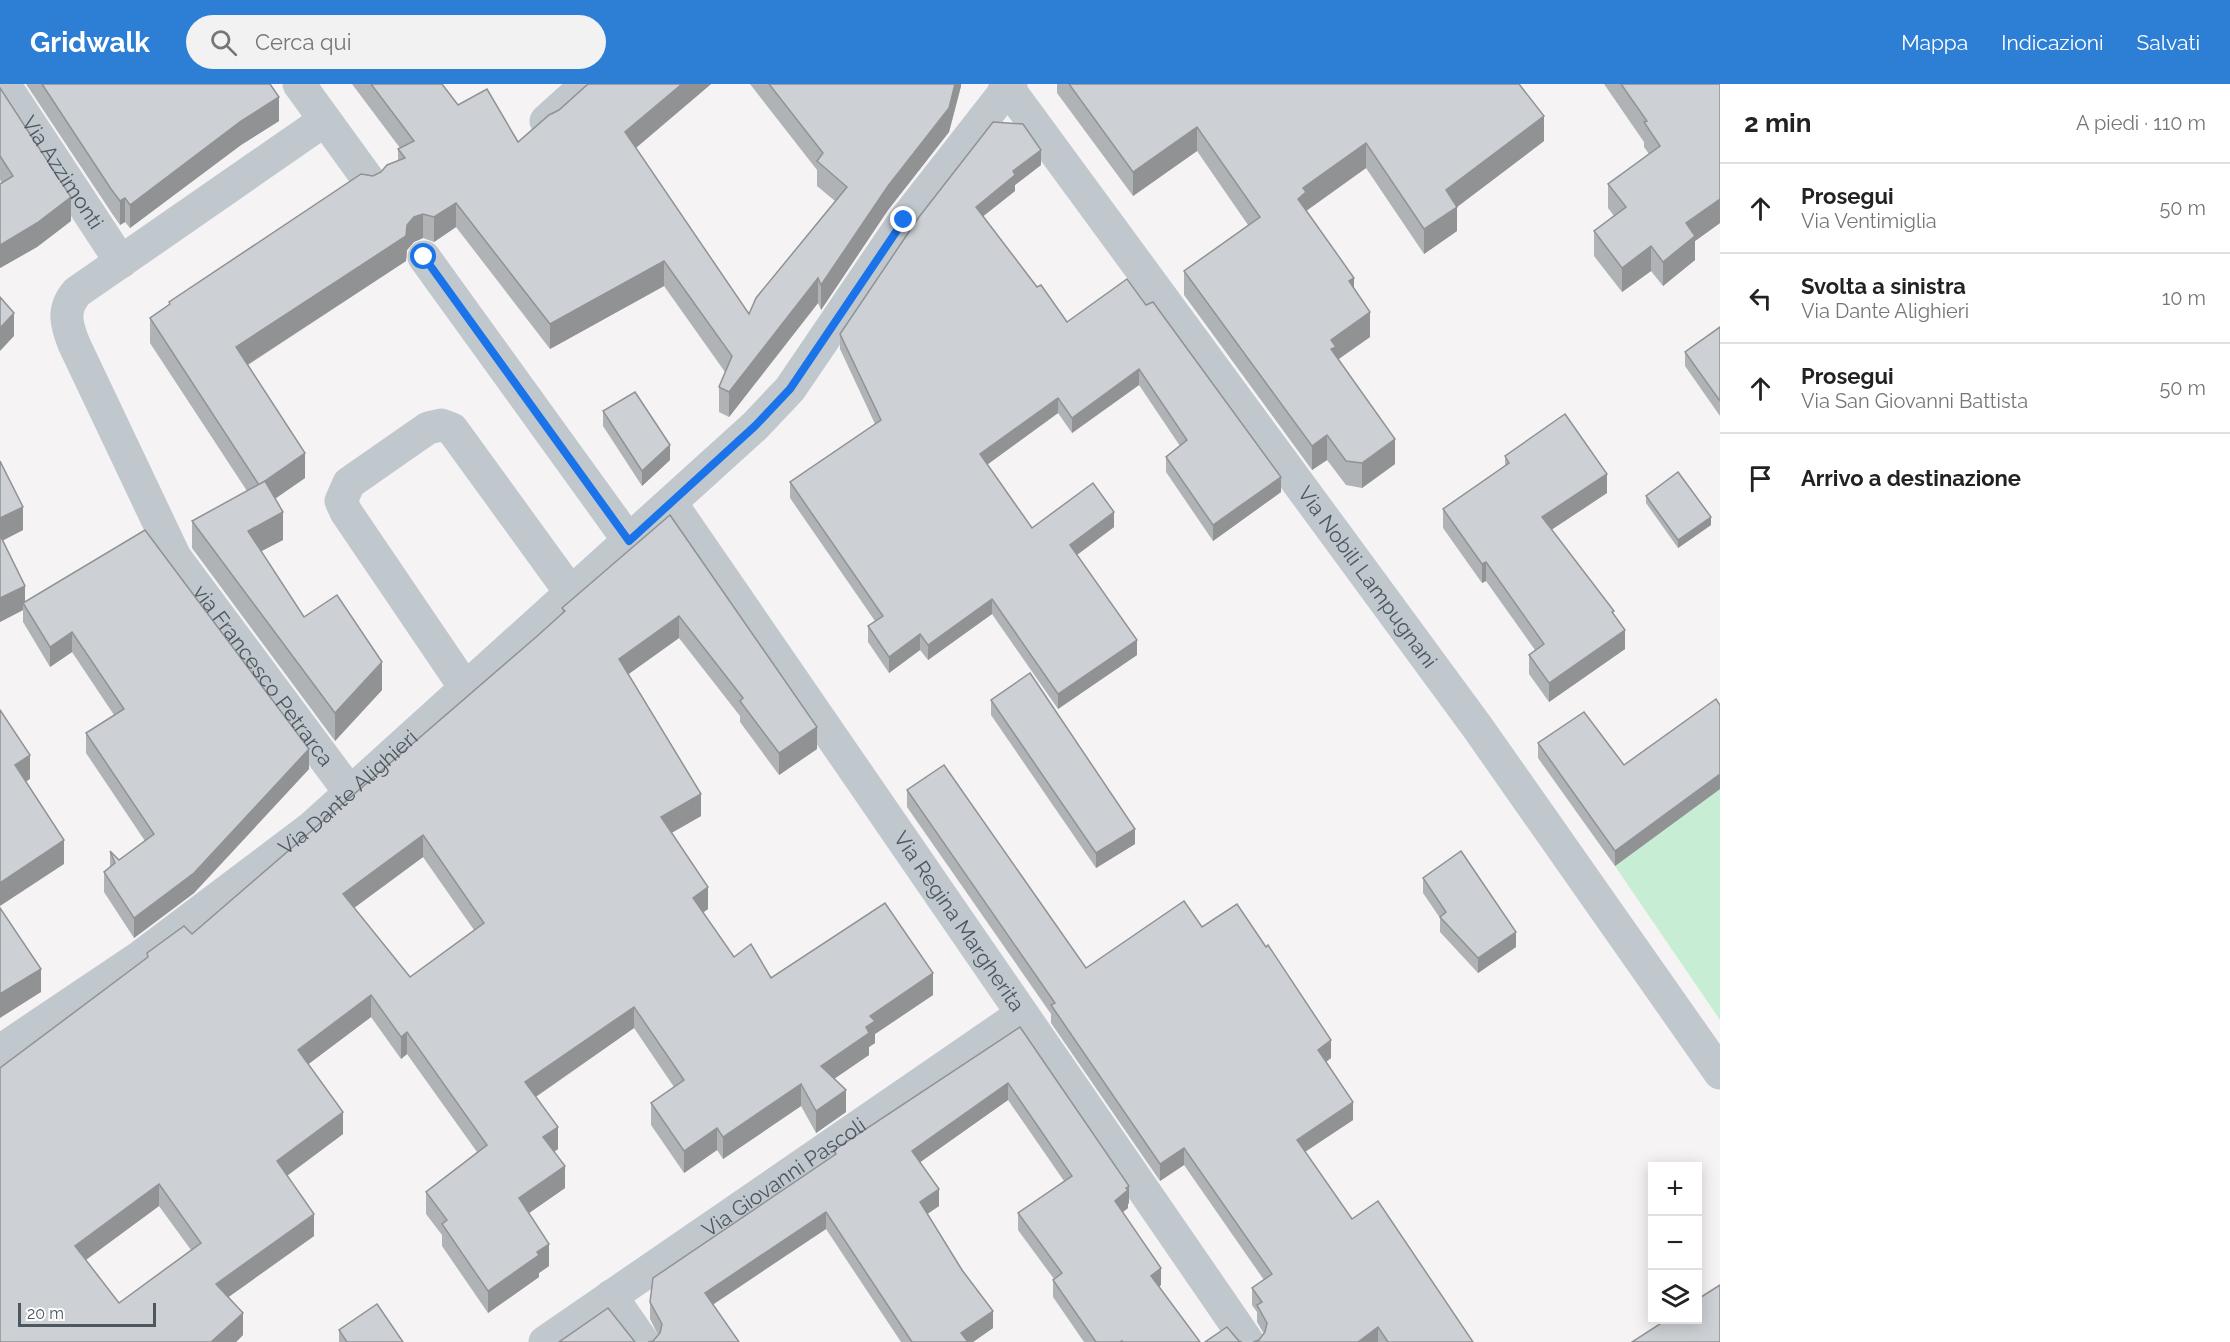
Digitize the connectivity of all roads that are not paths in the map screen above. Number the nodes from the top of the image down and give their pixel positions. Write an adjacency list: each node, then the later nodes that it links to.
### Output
1 (4, 84): 9 (street, Via Azzimonti)
2 (299, 84): 5 (street)
3 (587, 84): 6 (street)
4 (1007, 85): 10 (street, Via Dante Alighieri); 17 (street, Via Nobili Lampugnani)
5 (325, 120): 7 (street); 9 (street, via Francesco Petrarca)
6 (546, 121)
7 (370, 182)
8 (424, 257): 11 (street)
9 (121, 262): 14 (street, via Francesco Petrarca)
10 (671, 503): 11 (street, Via Dante Alighieri); 15 (street, Via Regina Margherita)
11 (629, 541): 12 (street, Via Dante Alighieri)
12 (571, 593): 13 (street, Via Dante Alighieri); 13 (street)
13 (466, 689): 14 (street, Via Dante Alighieri)
14 (351, 794): 16 (street, Via Dante Alighieri)
15 (1022, 1014): 18 (street, Via Giovanni Pascoli); 21 (street, Via Regina Margherita)
16 (0, 1052)
17 (1720, 1073)
18 (611, 1296): 19 (street, Via Giovanni Pascoli); 20 (street)
19 (545, 1342)
20 (644, 1342)
21 (1248, 1342)

